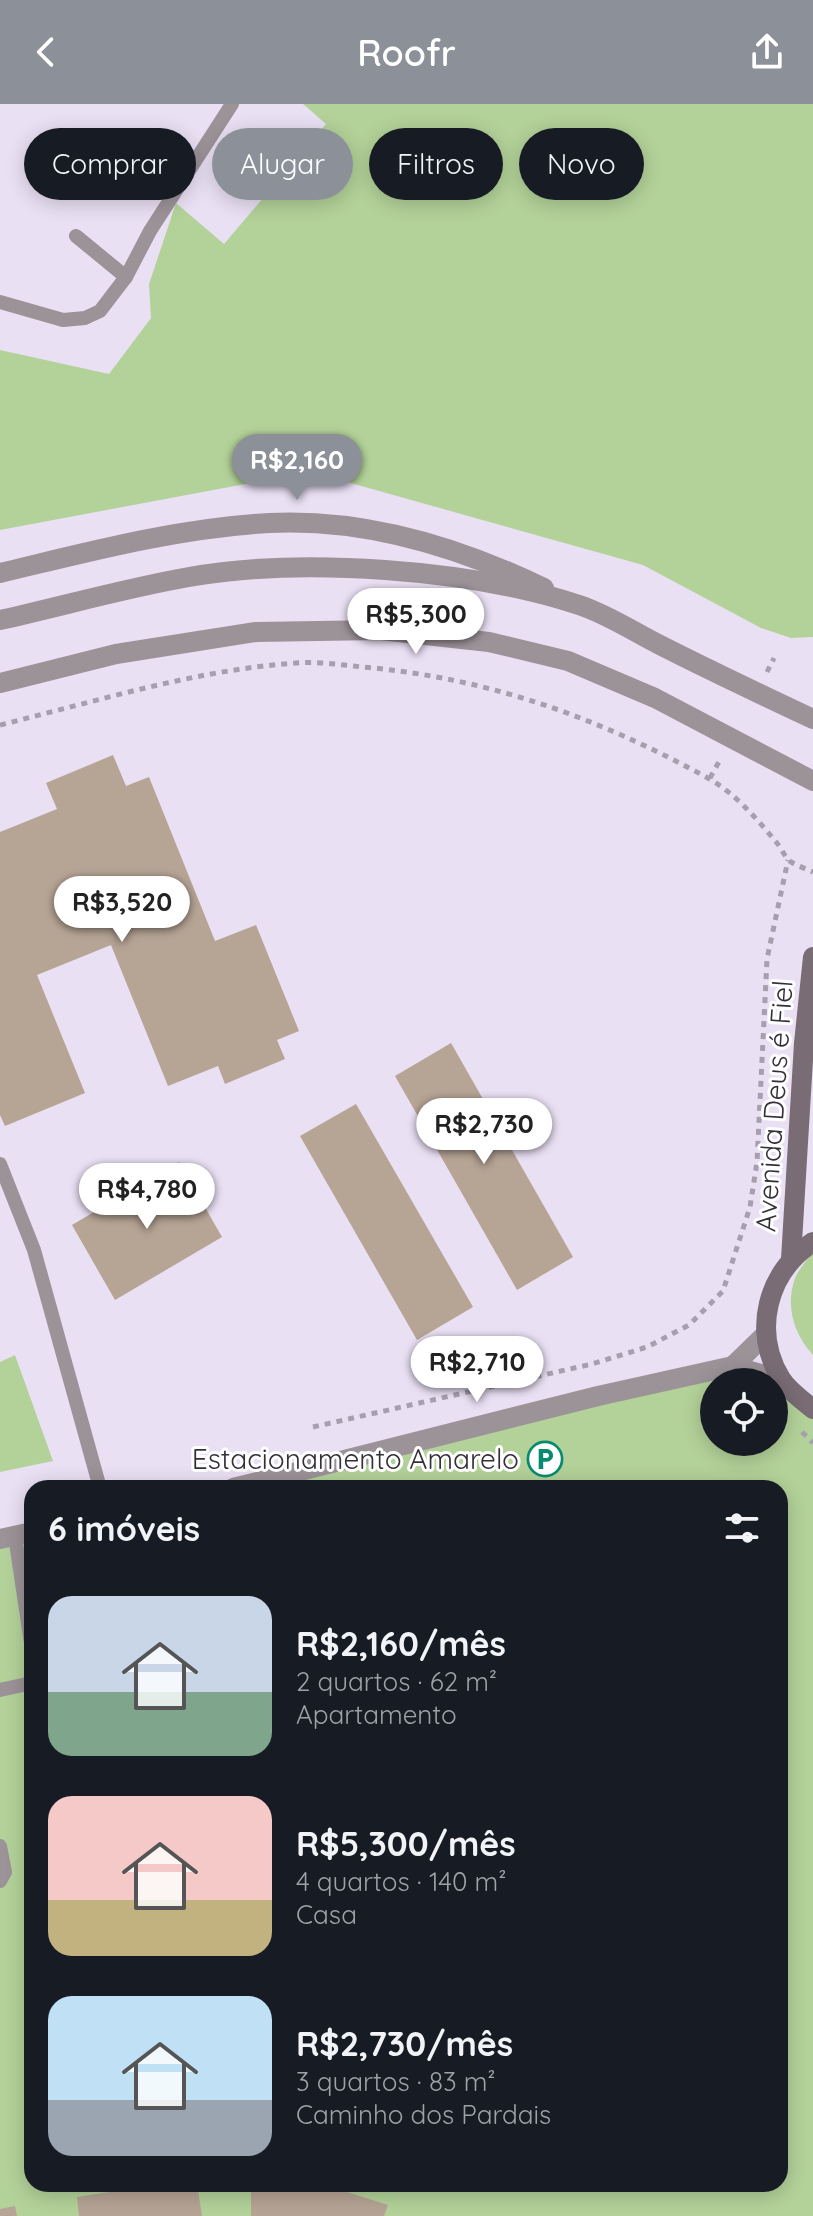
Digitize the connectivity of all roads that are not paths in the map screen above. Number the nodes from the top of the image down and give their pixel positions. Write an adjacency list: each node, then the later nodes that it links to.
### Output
1 (232, 104): 3 (lane)
2 (76, 236): 3 (lane)
3 (126, 277): 4 (lane)
4 (0, 302)
5 (0, 573): 6 (street)
6 (580, 606): 7 (street); 9 (street)
7 (0, 620)
8 (0, 683): 10 (street)
9 (813, 719)
10 (813, 781)
11 (813, 957): 14 (main road, Avenida Deus é Fiel)
12 (0, 1164): 21 (lane)
13 (813, 1242): 14 (main road)
14 (791, 1259): 15 (main road)
15 (766, 1334): 16 (street); 18 (main road)
16 (733, 1366): 17 (street); 22 (street)
17 (740, 1368)
18 (776, 1368)
19 (788, 1388): 20 (main road)
20 (813, 1409)
21 (98, 1480)
22 (265, 1480)
23 (16, 1536): 24 (lane)
24 (24, 1579)
25 (24, 1685): 26 (lane)
26 (0, 1690)
27 (0, 1846): 28 (lane)
28 (0, 1881)

